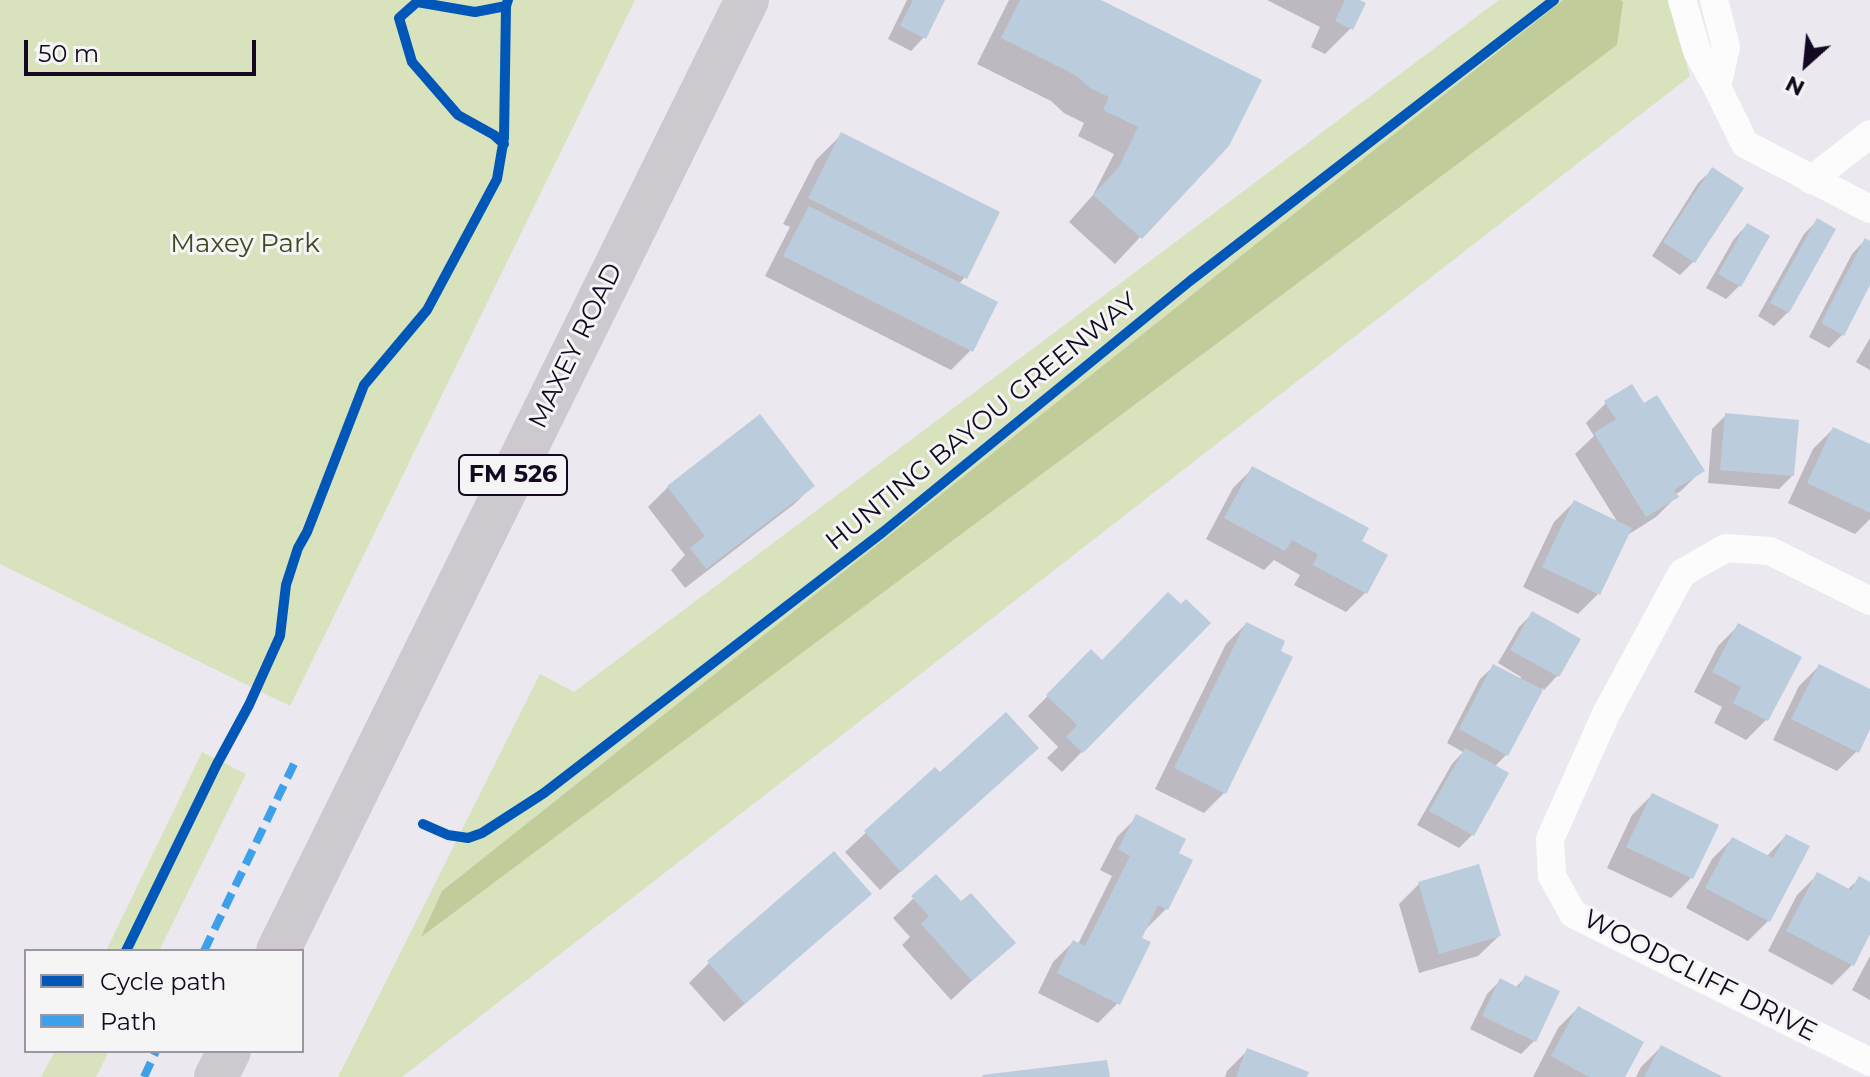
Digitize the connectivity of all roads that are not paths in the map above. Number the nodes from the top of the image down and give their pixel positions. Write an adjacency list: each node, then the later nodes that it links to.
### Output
1 (747, 0): 9 (main road, MAXEY ROAD / FM 526)
2 (1682, 0): 4 (street)
3 (1714, 0): 4 (street)
4 (1717, 87): 6 (street)
5 (1870, 134): 6 (street)
6 (1811, 180): 7 (street)
7 (1870, 209)
8 (1870, 601): 11 (street, WOODCLIFF DRIVE)
9 (279, 949)
10 (228, 1053): 12 (main road)
11 (1870, 1062)
12 (216, 1077)

